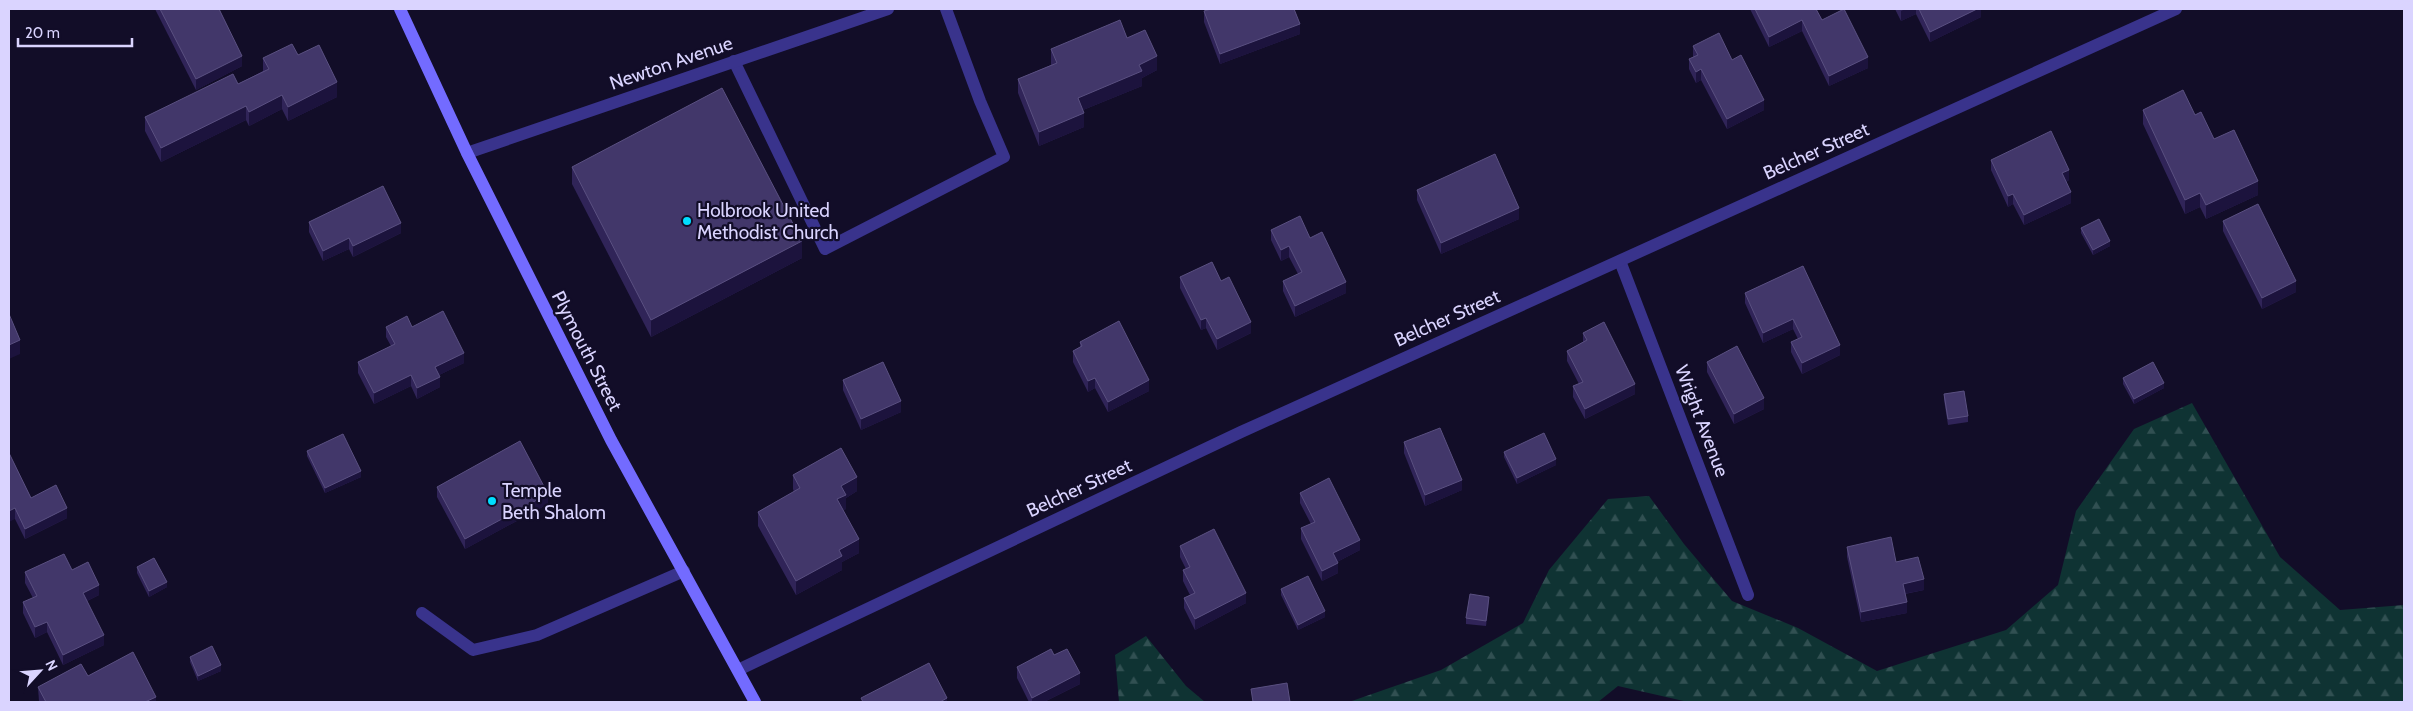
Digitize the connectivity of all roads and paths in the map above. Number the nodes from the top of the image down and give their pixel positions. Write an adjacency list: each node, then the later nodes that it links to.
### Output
1 (400, 9): 6 (main road, Plymouth Street)
2 (888, 9): 5 (street, Newton Avenue)
3 (946, 9): 5 (street)
4 (2176, 9): 7 (street, Belcher Street)
5 (734, 61): 6 (street, Newton Avenue)
6 (467, 153): 8 (main road, Plymouth Street)
7 (1620, 261): 9 (street, Wright Avenue); 11 (street, Belcher Street)
8 (684, 571): 10 (street); 11 (main road, Plymouth Street)
9 (1748, 595)
10 (422, 613)
11 (738, 670): 12 (main road, Plymouth Street)
12 (755, 702)

